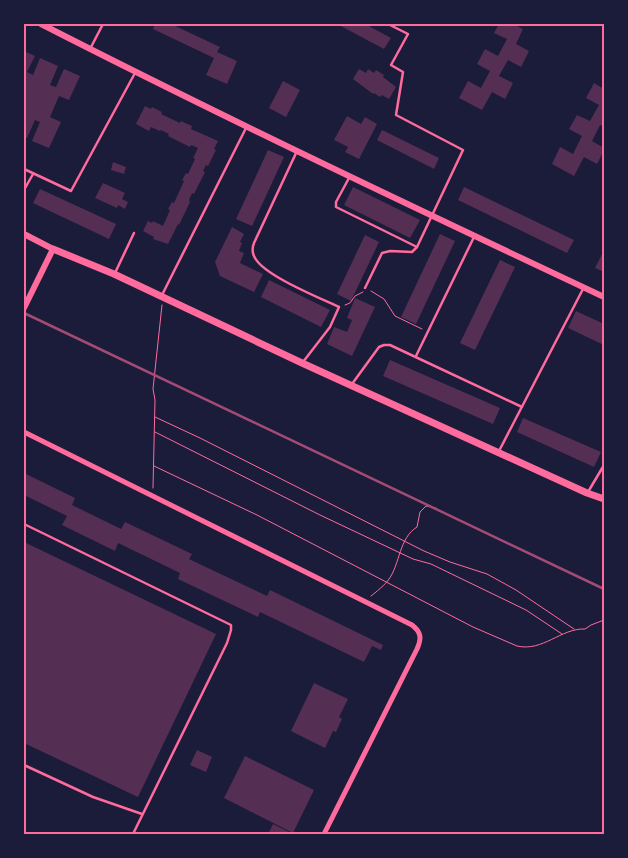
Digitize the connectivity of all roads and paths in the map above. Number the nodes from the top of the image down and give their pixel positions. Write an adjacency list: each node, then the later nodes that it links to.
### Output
1 (41, 24): 4 (street)
2 (103, 24): 4 (lane)
3 (388, 24): 12 (lane)
4 (90, 49): 5 (street)
5 (135, 72): 6 (street); 9 (lane)
6 (247, 126): 7 (street); 22 (lane)
7 (297, 151): 10 (street); 23 (lane)
8 (24, 169): 9 (lane)
9 (33, 173): 11 (lane)
10 (350, 176): 12 (street); 16 (lane)
11 (24, 190)
12 (432, 216): 15 (street); 16 (lane)
13 (134, 233): 18 (lane)
14 (24, 234): 17 (street)
15 (474, 236): 20 (street); 25 (lane)
16 (417, 247): 19 (lane)
17 (53, 248): 18 (main road); 24 (street)
18 (114, 274): 22 (main road)
19 (365, 288): 23 (path); 25 (path)
20 (584, 288): 21 (street); 29 (lane)
21 (604, 297)
22 (164, 298): 27 (main road); 30 (path)
23 (339, 307): 27 (lane)
24 (24, 308)
25 (428, 332): 26 (lane)
26 (416, 356): 28 (lane); 29 (lane)
27 (302, 363): 28 (main road)
28 (351, 385): 33 (main road)
29 (522, 407): 33 (lane)
30 (155, 417): 32 (path); 41 (path)
31 (24, 432): 37 (street)
32 (155, 432): 34 (path); 42 (path)
33 (498, 453): 36 (main road)
34 (154, 466): 37 (path); 43 (path)
35 (604, 466): 36 (lane)
36 (587, 493): 38 (main road)
37 (152, 496): 44 (street)
38 (604, 499)
39 (436, 508): 41 (path)
40 (24, 524): 49 (lane)
41 (405, 541): 42 (path); 46 (path)
42 (400, 552): 43 (path); 47 (path)
43 (387, 582): 44 (path); 47 (path)
44 (359, 599): 51 (street)
45 (604, 620): 46 (path)
46 (575, 629): 47 (path)
47 (562, 634)
48 (24, 765): 49 (lane)
49 (143, 814): 50 (lane)
50 (133, 834)
51 (324, 834)

